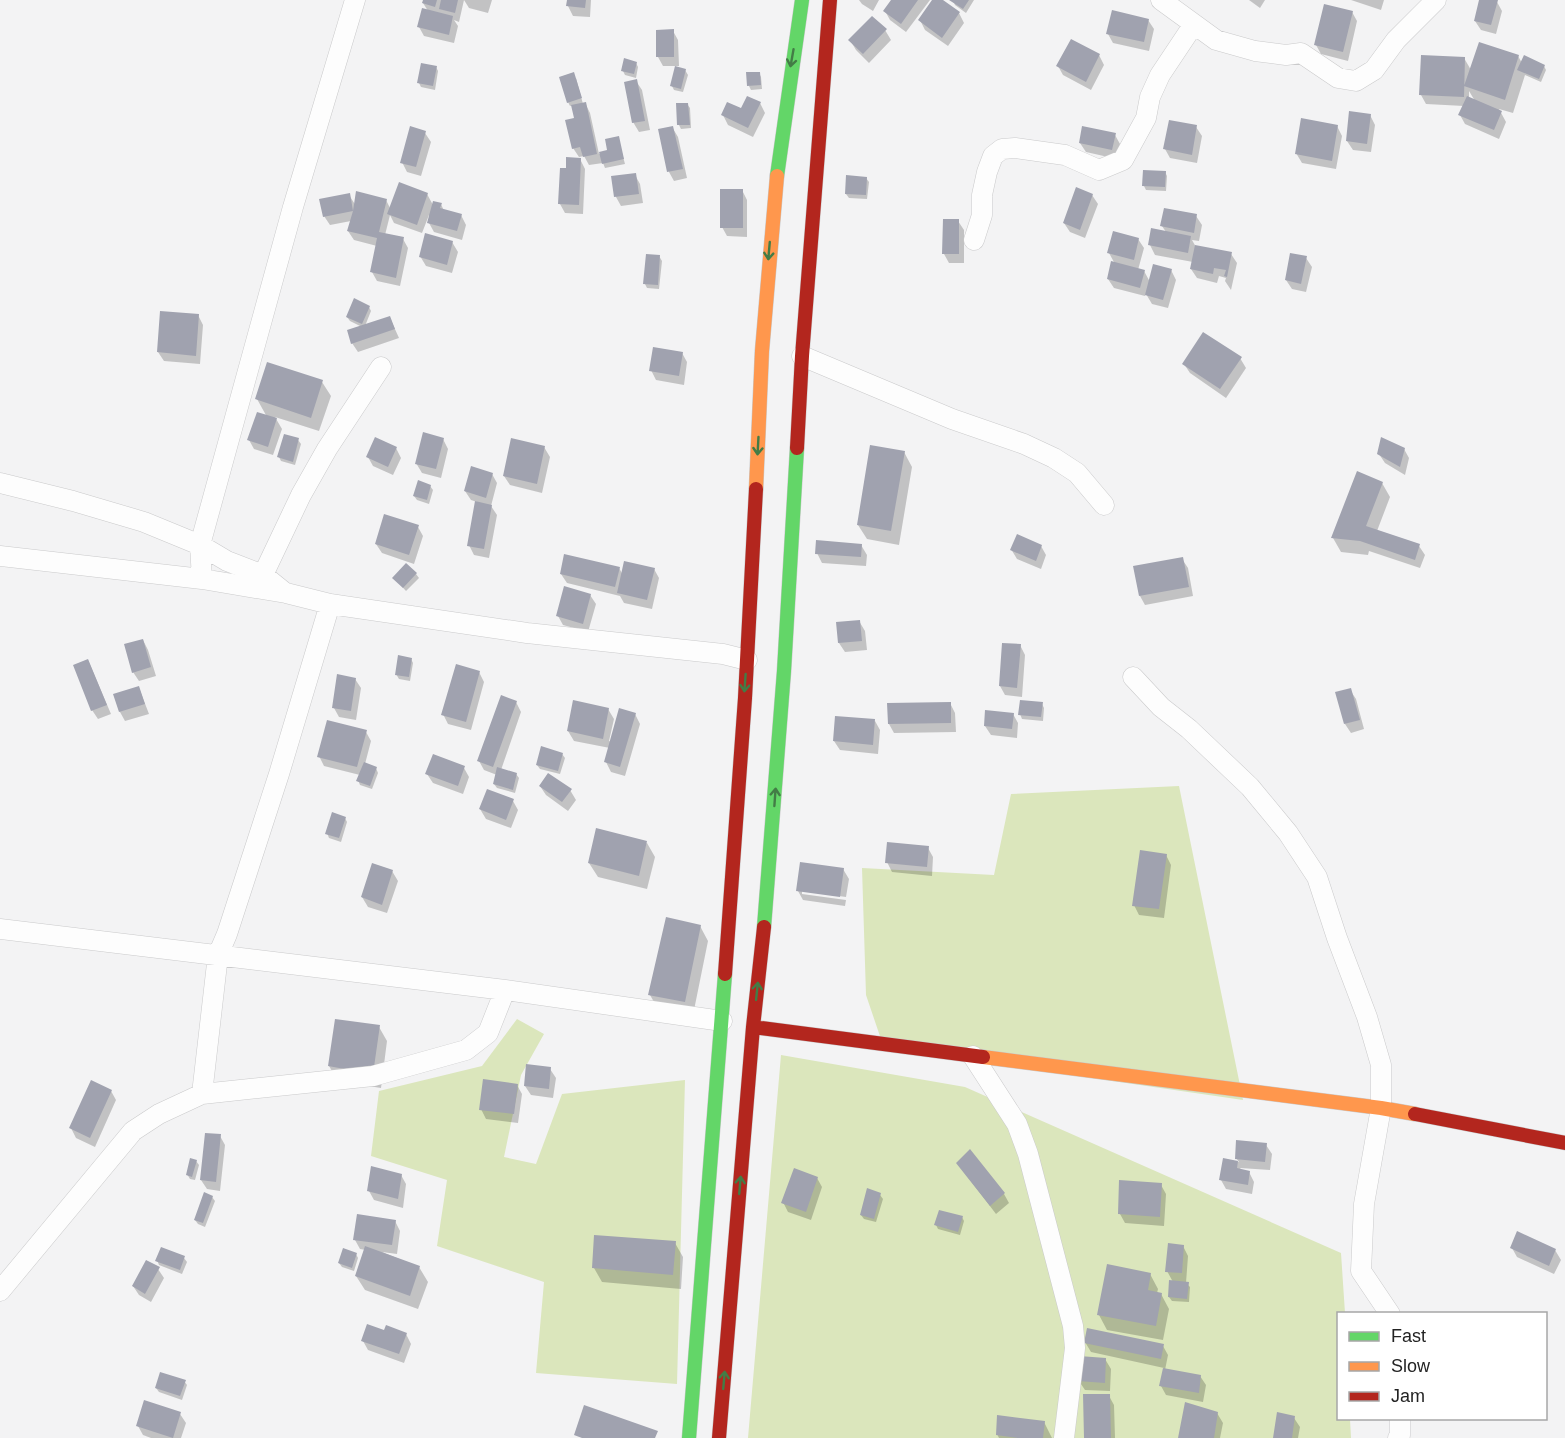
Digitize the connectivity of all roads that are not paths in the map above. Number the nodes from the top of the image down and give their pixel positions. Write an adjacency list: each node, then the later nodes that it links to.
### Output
1 (355, 0): 12 (street)
2 (802, 0): 18 (main road, one-way to 18)
3 (830, 0): 8 (main road)
4 (1161, 0): 6 (street)
5 (1436, 0): 6 (street)
6 (1194, 24): 7 (street)
7 (974, 240)
8 (802, 356): 11 (street); 24 (main road, one-way to 8)
9 (381, 367): 14 (street)
10 (0, 483): 12 (street)
11 (1104, 505)
12 (200, 544): 14 (street); 15 (street)
13 (0, 556): 15 (street)
14 (263, 575): 16 (street)
15 (202, 579): 16 (street)
16 (286, 593): 17 (street)
17 (330, 604): 18 (street); 21 (street)
18 (747, 660): 23 (main road, one-way to 23)
19 (1133, 677): 27 (street)
20 (0, 929): 21 (street)
21 (218, 955): 22 (street); 26 (street)
22 (505, 990): 23 (street); 26 (street)
23 (722, 1021): 32 (main road)
24 (753, 1027): 25 (main road); 33 (main road, one-way to 24)
25 (974, 1056): 27 (main road); 34 (street)
26 (202, 1094): 29 (street)
27 (1381, 1108): 28 (main road); 30 (street)
28 (1565, 1143)
29 (0, 1291)
30 (1389, 1312)
31 (1400, 1420): 35 (street)
32 (689, 1438)
33 (719, 1438)
34 (1064, 1438)
35 (1398, 1438)

